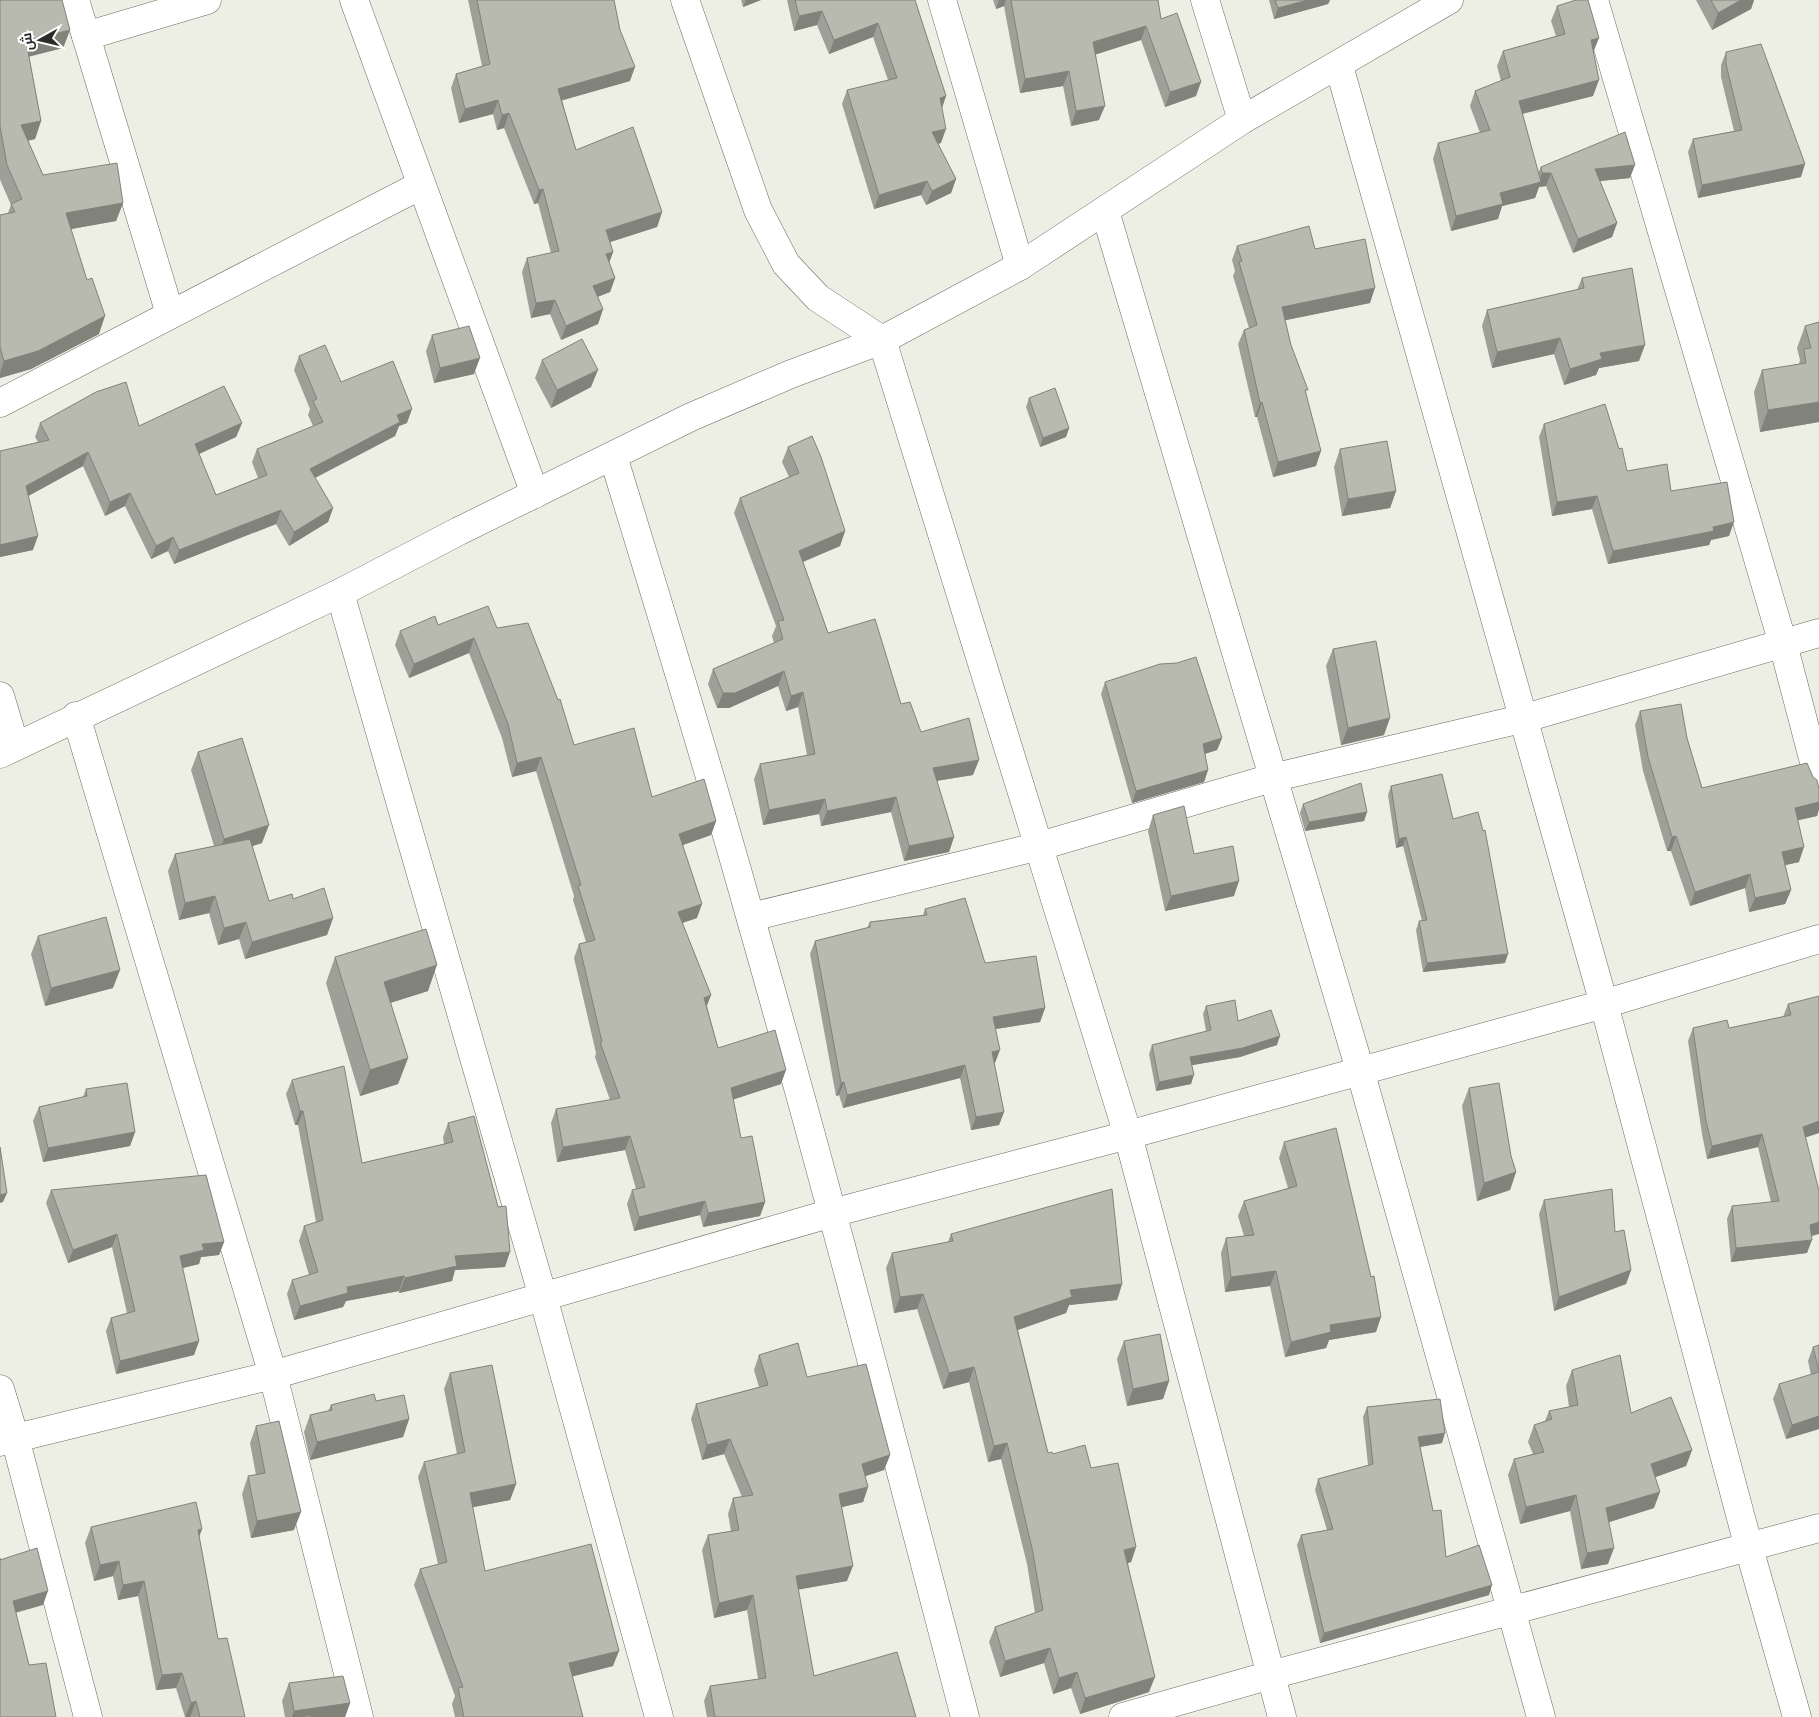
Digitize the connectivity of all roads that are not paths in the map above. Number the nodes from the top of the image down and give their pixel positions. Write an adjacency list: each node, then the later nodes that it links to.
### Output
1 (75, 0): 9 (street)
2 (207, 0): 9 (street)
3 (354, 0): 12 (street)
4 (685, 0): 16 (street)
5 (942, 0): 14 (street)
6 (1205, 0): 11 (street)
7 (1449, 0): 10 (street)
8 (1594, 0): 22 (street)
9 (86, 36): 15 (street)
10 (1339, 66): 11 (street); 25 (street)
11 (1242, 120): 13 (street)
12 (421, 185): 15 (street); 19 (street)
13 (1106, 211): 14 (street); 27 (street)
14 (1020, 266): 16 (street)
15 (170, 314): 17 (street)
16 (882, 340): 18 (street); 29 (street)
17 (0, 403)
18 (613, 456): 19 (street); 30 (street)
19 (536, 494): 20 (street)
20 (340, 593): 24 (street); 36 (street)
21 (1819, 633): 22 (street)
22 (1784, 644): 25 (street); 28 (street)
23 (0, 696): 26 (street)
24 (76, 716): 26 (street); 37 (street)
25 (1525, 718): 27 (street); 32 (street)
26 (8, 750)
27 (1272, 778): 29 (street); 33 (street)
28 (1819, 781)
29 (1040, 846): 30 (street); 34 (street)
30 (750, 917): 35 (street)
31 (1819, 939): 32 (street)
32 (1604, 1004): 33 (street); 41 (street)
33 (1360, 1070): 34 (street); 42 (street)
34 (1128, 1135): 35 (street); 43 (street)
35 (832, 1213): 36 (street); 47 (street)
36 (543, 1297): 37 (street); 46 (street)
37 (272, 1375): 39 (street); 45 (street)
38 (0, 1389): 39 (street)
39 (8, 1440): 44 (street)
40 (1819, 1528): 41 (street)
41 (1750, 1548): 42 (street); 51 (street)
42 (1512, 1610): 43 (street); 50 (street)
43 (1271, 1675): 48 (street); 49 (street)
44 (88, 1717)
45 (359, 1717)
46 (659, 1717)
47 (966, 1717)
48 (1123, 1717)
49 (1282, 1717)
50 (1541, 1717)
51 (1797, 1717)

